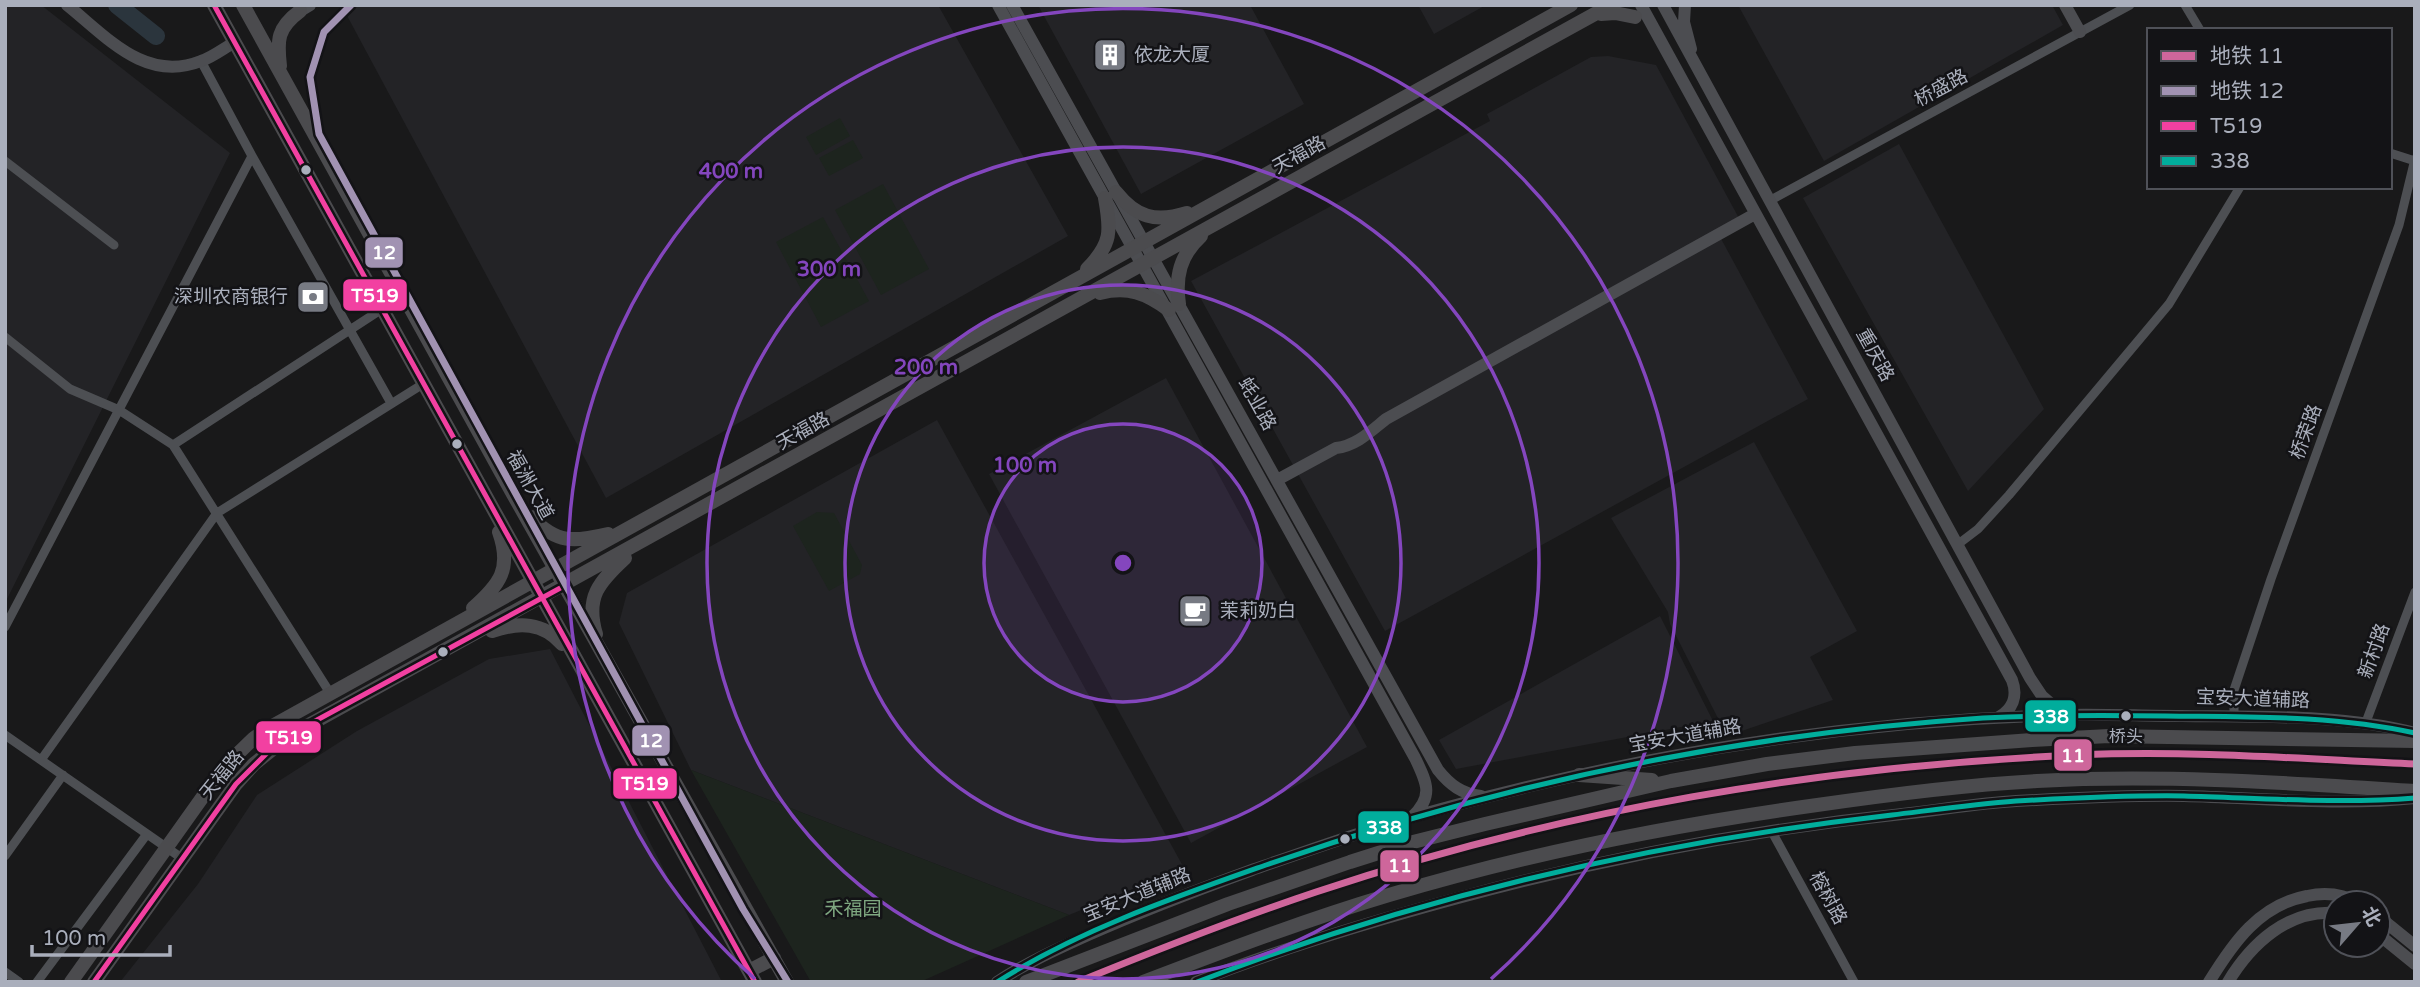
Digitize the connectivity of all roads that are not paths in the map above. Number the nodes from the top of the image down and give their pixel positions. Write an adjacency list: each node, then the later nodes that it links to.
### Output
1 (67, 5): 19 (main road)
2 (214, 5): 18 (main road)
3 (243, 5): 21 (main road, 福洲大道)
4 (998, 5): 27 (main road, 蚝业路)
5 (1012, 5): 27 (main road, 蚝业路)
6 (1571, 5): 29 (main road, 天福路)
7 (1611, 5): 15 (main road, 天福路)
8 (1663, 5): 20 (main road, 重庆路)
9 (1685, 5): 20 (main road)
10 (2065, 5): 17 (main road)
11 (2130, 5): 17 (street, 桥盛路)
12 (2185, 5): 16 (street)
13 (305, 8): 21 (main road)
14 (1638, 11): 15 (main road); 30 (main road, 重庆路)
15 (1589, 17): 31 (main road, 天福路)
16 (2199, 28)
17 (2080, 32): 28 (street, 桥盛路)
18 (235, 42): 19 (main road); 38 (main road)
19 (201, 61): 23 (street)
20 (1695, 66): 28 (main road, 重庆路)
21 (281, 74): 46 (main road, 福洲大道)
22 (2392, 154): 24 (street)
23 (252, 156): 39 (street); 43 (street)
24 (2415, 160): 66 (street, 桥荣路)
25 (5, 161): 32 (street)
26 (2239, 189): 51 (street)
27 (1111, 195): 29 (main road); 33 (main road, 蚝业路); 35 (main road)
28 (1769, 201): 51 (main road, 重庆路)
29 (1214, 203): 33 (main road, 天福路)
30 (1755, 214): 45 (main road); 58 (main road, 重庆路)
31 (1225, 219): 34 (main road, 天福路); 37 (main road)
32 (114, 245)
33 (1139, 245): 34 (main road, 蚝业路); 35 (main road, 天福路)
34 (1148, 261): 36 (main road, 天福路); 37 (main road, 蚝业路)
35 (1069, 284): 49 (main road, 天福路)
36 (1076, 301): 37 (main road); 50 (main road, 天福路)
37 (1174, 307): 45 (main road, 蚝业路); 79 (main road, 蚝业路)
38 (382, 309): 39 (street); 41 (main road)
39 (349, 329): 42 (street); 44 (street)
40 (5, 337): 43 (street)
41 (423, 384): 42 (street); 47 (main road)
42 (391, 402): 48 (street)
43 (119, 410): 44 (street); 60 (street)
44 (173, 445): 48 (street)
45 (1277, 480): 77 (main road, 蚝业路)
46 (513, 494): 49 (main road); 52 (main road, 福洲大道)
47 (490, 504): 53 (main road); 59 (main road)
48 (217, 513): 64 (street); 72 (street)
49 (623, 531): 52 (main road, 天福路)
50 (639, 544): 54 (main road, 天福路); 62 (main road)
51 (1957, 545): 57 (main road, 重庆路)
52 (555, 569): 53 (main road, 天福路); 54 (main road, 福洲大道)
53 (532, 581): 56 (main road); 59 (main road, 天福路)
54 (564, 586): 56 (main road, 天福路); 62 (main road, 福洲大道)
55 (2415, 592): 68 (street, 新村路)
56 (541, 598): 61 (main road, 天福路); 63 (main road)
57 (1993, 611): 58 (main road); 65 (main road, 重庆路)
58 (1978, 619): 67 (main road, 重庆路)
59 (456, 623): 64 (main road, 天福路)
60 (5, 627)
61 (464, 640): 63 (main road); 84 (main road, 天福路)
62 (601, 652): 90 (main road, 福洲大道)
63 (580, 667): 93 (main road)
64 (330, 692): 82 (main road, 天福路)
65 (2064, 715): 66 (main road, 宝安大道辅路); 67 (main road, 宝安大道辅路)
66 (2234, 717): 68 (main road, 宝安大道辅路)
67 (1997, 718): 74 (main road, 宝安大道辅路)
68 (2366, 722): 69 (main road, 宝安大道辅路)
69 (2415, 733)
70 (5, 735): 72 (street)
71 (2415, 741): 75 (main road)
72 (41, 760): 73 (street)
73 (62, 775): 81 (street); 83 (street)
74 (1578, 775): 75 (main road); 77 (main road, 宝安大道辅路)
75 (1671, 781): 100 (main road)
76 (2415, 791): 101 (main road)
77 (1488, 797): 79 (main road, 宝安大道辅路)
78 (2415, 798): 80 (main road)
79 (1412, 817): 99 (main road, 宝安大道辅路)
80 (1771, 830): 102 (main road); 103 (street, 榕树路)
81 (147, 834): 82 (street); 95 (street)
82 (166, 847): 84 (street); 96 (main road, 天福路)
83 (5, 856)
84 (183, 859): 97 (main road, 天福路)
85 (2322, 894): 104 (main road)
86 (2322, 913): 105 (main road)
87 (2392, 927): 89 (main road)
88 (2392, 945): 91 (main road)
89 (2415, 946)
90 (774, 958): 93 (main road); 98 (main road, 福洲大道)
91 (2415, 964)
92 (5, 972): 94 (street)
93 (752, 977)
94 (19, 982)
95 (37, 982)
96 (71, 982)
97 (94, 982)
98 (787, 982)
99 (997, 982)
100 (1026, 982)
101 (1143, 982)
102 (1196, 982)
103 (1854, 982)
104 (2209, 982)
105 (2228, 982)

